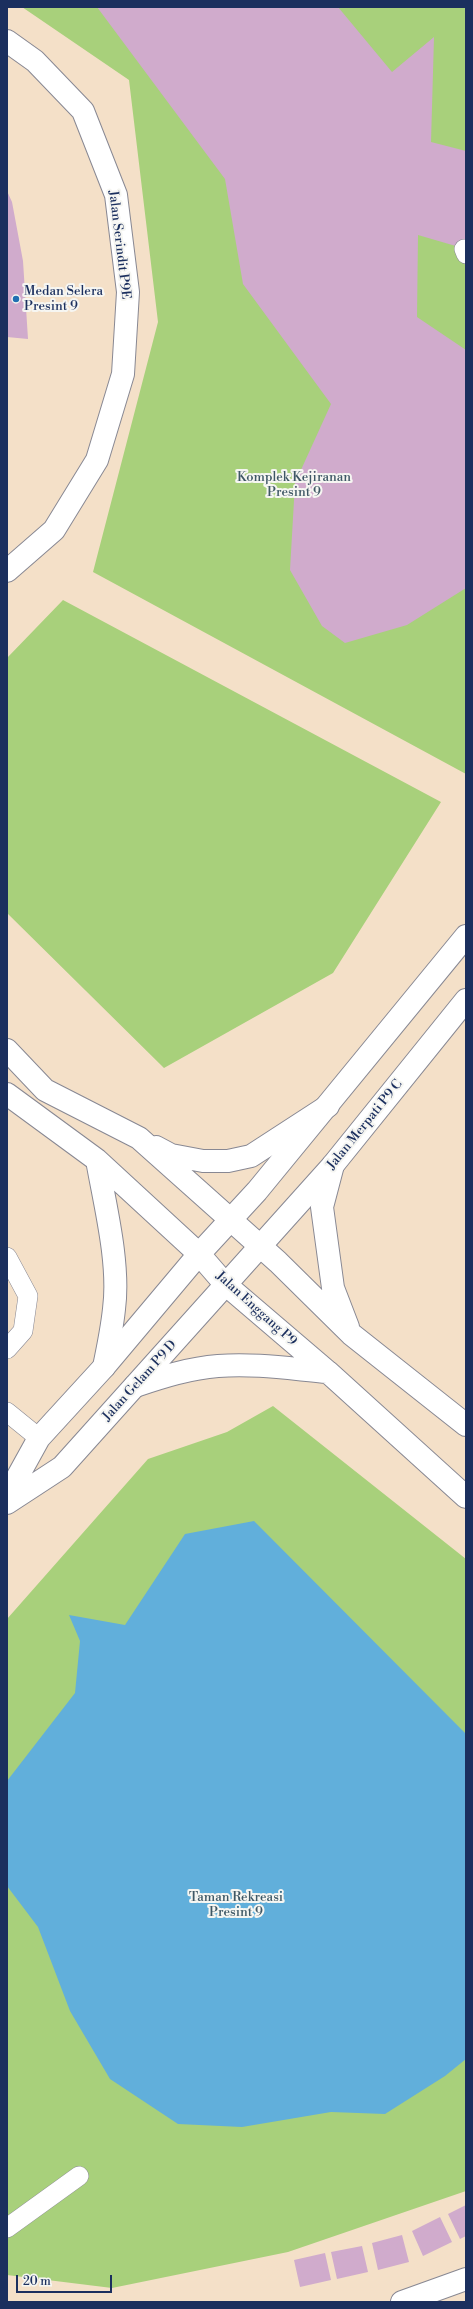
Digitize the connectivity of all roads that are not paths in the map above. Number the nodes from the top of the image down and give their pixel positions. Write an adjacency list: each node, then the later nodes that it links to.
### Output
1 (7, 41): 2 (street, Jalan Serindit P9E)
2 (7, 571)
3 (466, 936): 7 (street)
4 (466, 1000): 10 (street, Jalan Merpati P9 C)
5 (7, 1050): 8 (street)
6 (7, 1094): 9 (street, Jalan Enggang P9)
7 (328, 1106): 8 (street); 11 (street)
8 (138, 1138): 11 (street)
9 (97, 1160): 13 (street, Jalan Enggang P9); 18 (street)
10 (333, 1165): 12 (street, Jalan Merpati P9 C); 16 (street)
11 (229, 1220): 12 (street); 13 (street)
12 (259, 1245): 15 (street, Jalan Gelam P9 D); 16 (street)
13 (199, 1254): 15 (street, Jalan Enggang P9); 18 (street)
14 (7, 1257): 17 (lane)
15 (224, 1284): 19 (street, Jalan Enggang P9); 20 (street, Jalan Gelam P9 D)
16 (351, 1334): 22 (street)
17 (7, 1349)
18 (104, 1367): 23 (street)
19 (328, 1372): 20 (street); 25 (street, Jalan Enggang P9)
20 (135, 1386): 26 (street, Jalan Gelam P9 D)
21 (7, 1412): 23 (lane)
22 (466, 1425)
23 (38, 1438): 24 (street)
24 (7, 1496)
25 (466, 1497)
26 (7, 1503)
27 (79, 2176): 28 (lane)
28 (7, 2228)
29 (466, 2279): 30 (street)
30 (402, 2302)

